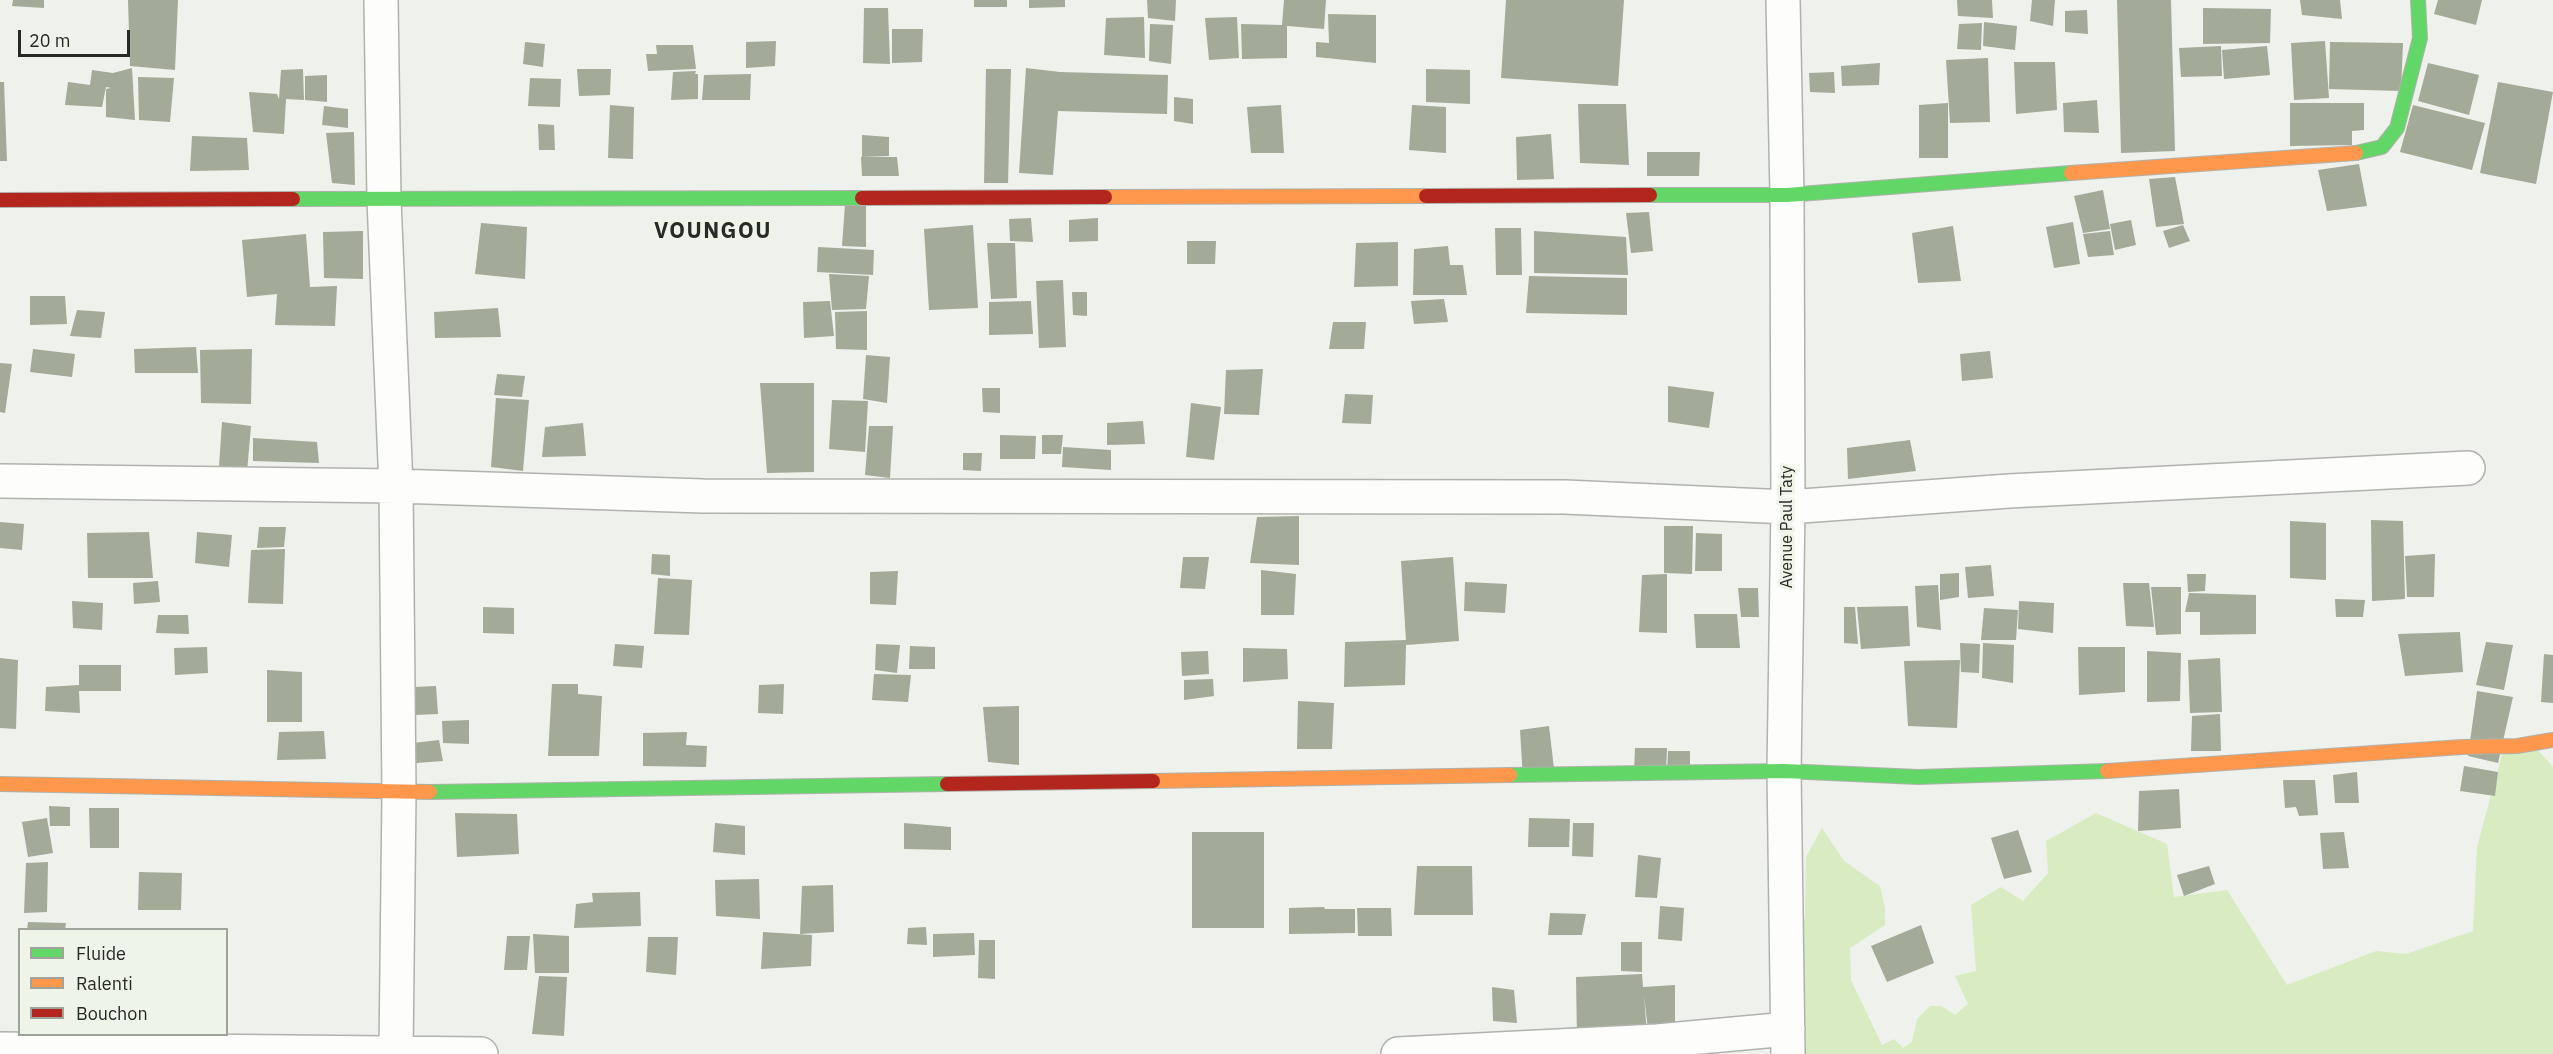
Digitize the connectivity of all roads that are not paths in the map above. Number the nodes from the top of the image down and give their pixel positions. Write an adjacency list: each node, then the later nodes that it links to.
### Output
1 (381, 0): 6 (street)
2 (1783, 0): 4 (street, Avenue Paul Taty)
3 (2418, 0): 4 (street)
4 (1787, 195): 6 (street); 10 (street, Avenue Paul Taty)
5 (0, 200): 6 (street)
6 (384, 200): 9 (street)
7 (2468, 468): 10 (street)
8 (0, 481): 9 (street)
9 (396, 486): 10 (street); 14 (street)
10 (1788, 507): 12 (street, Avenue Paul Taty)
11 (2553, 740): 12 (street)
12 (1784, 771): 14 (street); 15 (street, Avenue Paul Taty)
13 (0, 784): 14 (street)
14 (399, 792): 17 (street)
15 (1788, 1042): 19 (street)
16 (0, 1049): 17 (street)
17 (396, 1053): 18 (street)
18 (481, 1054)
19 (1398, 1054)

